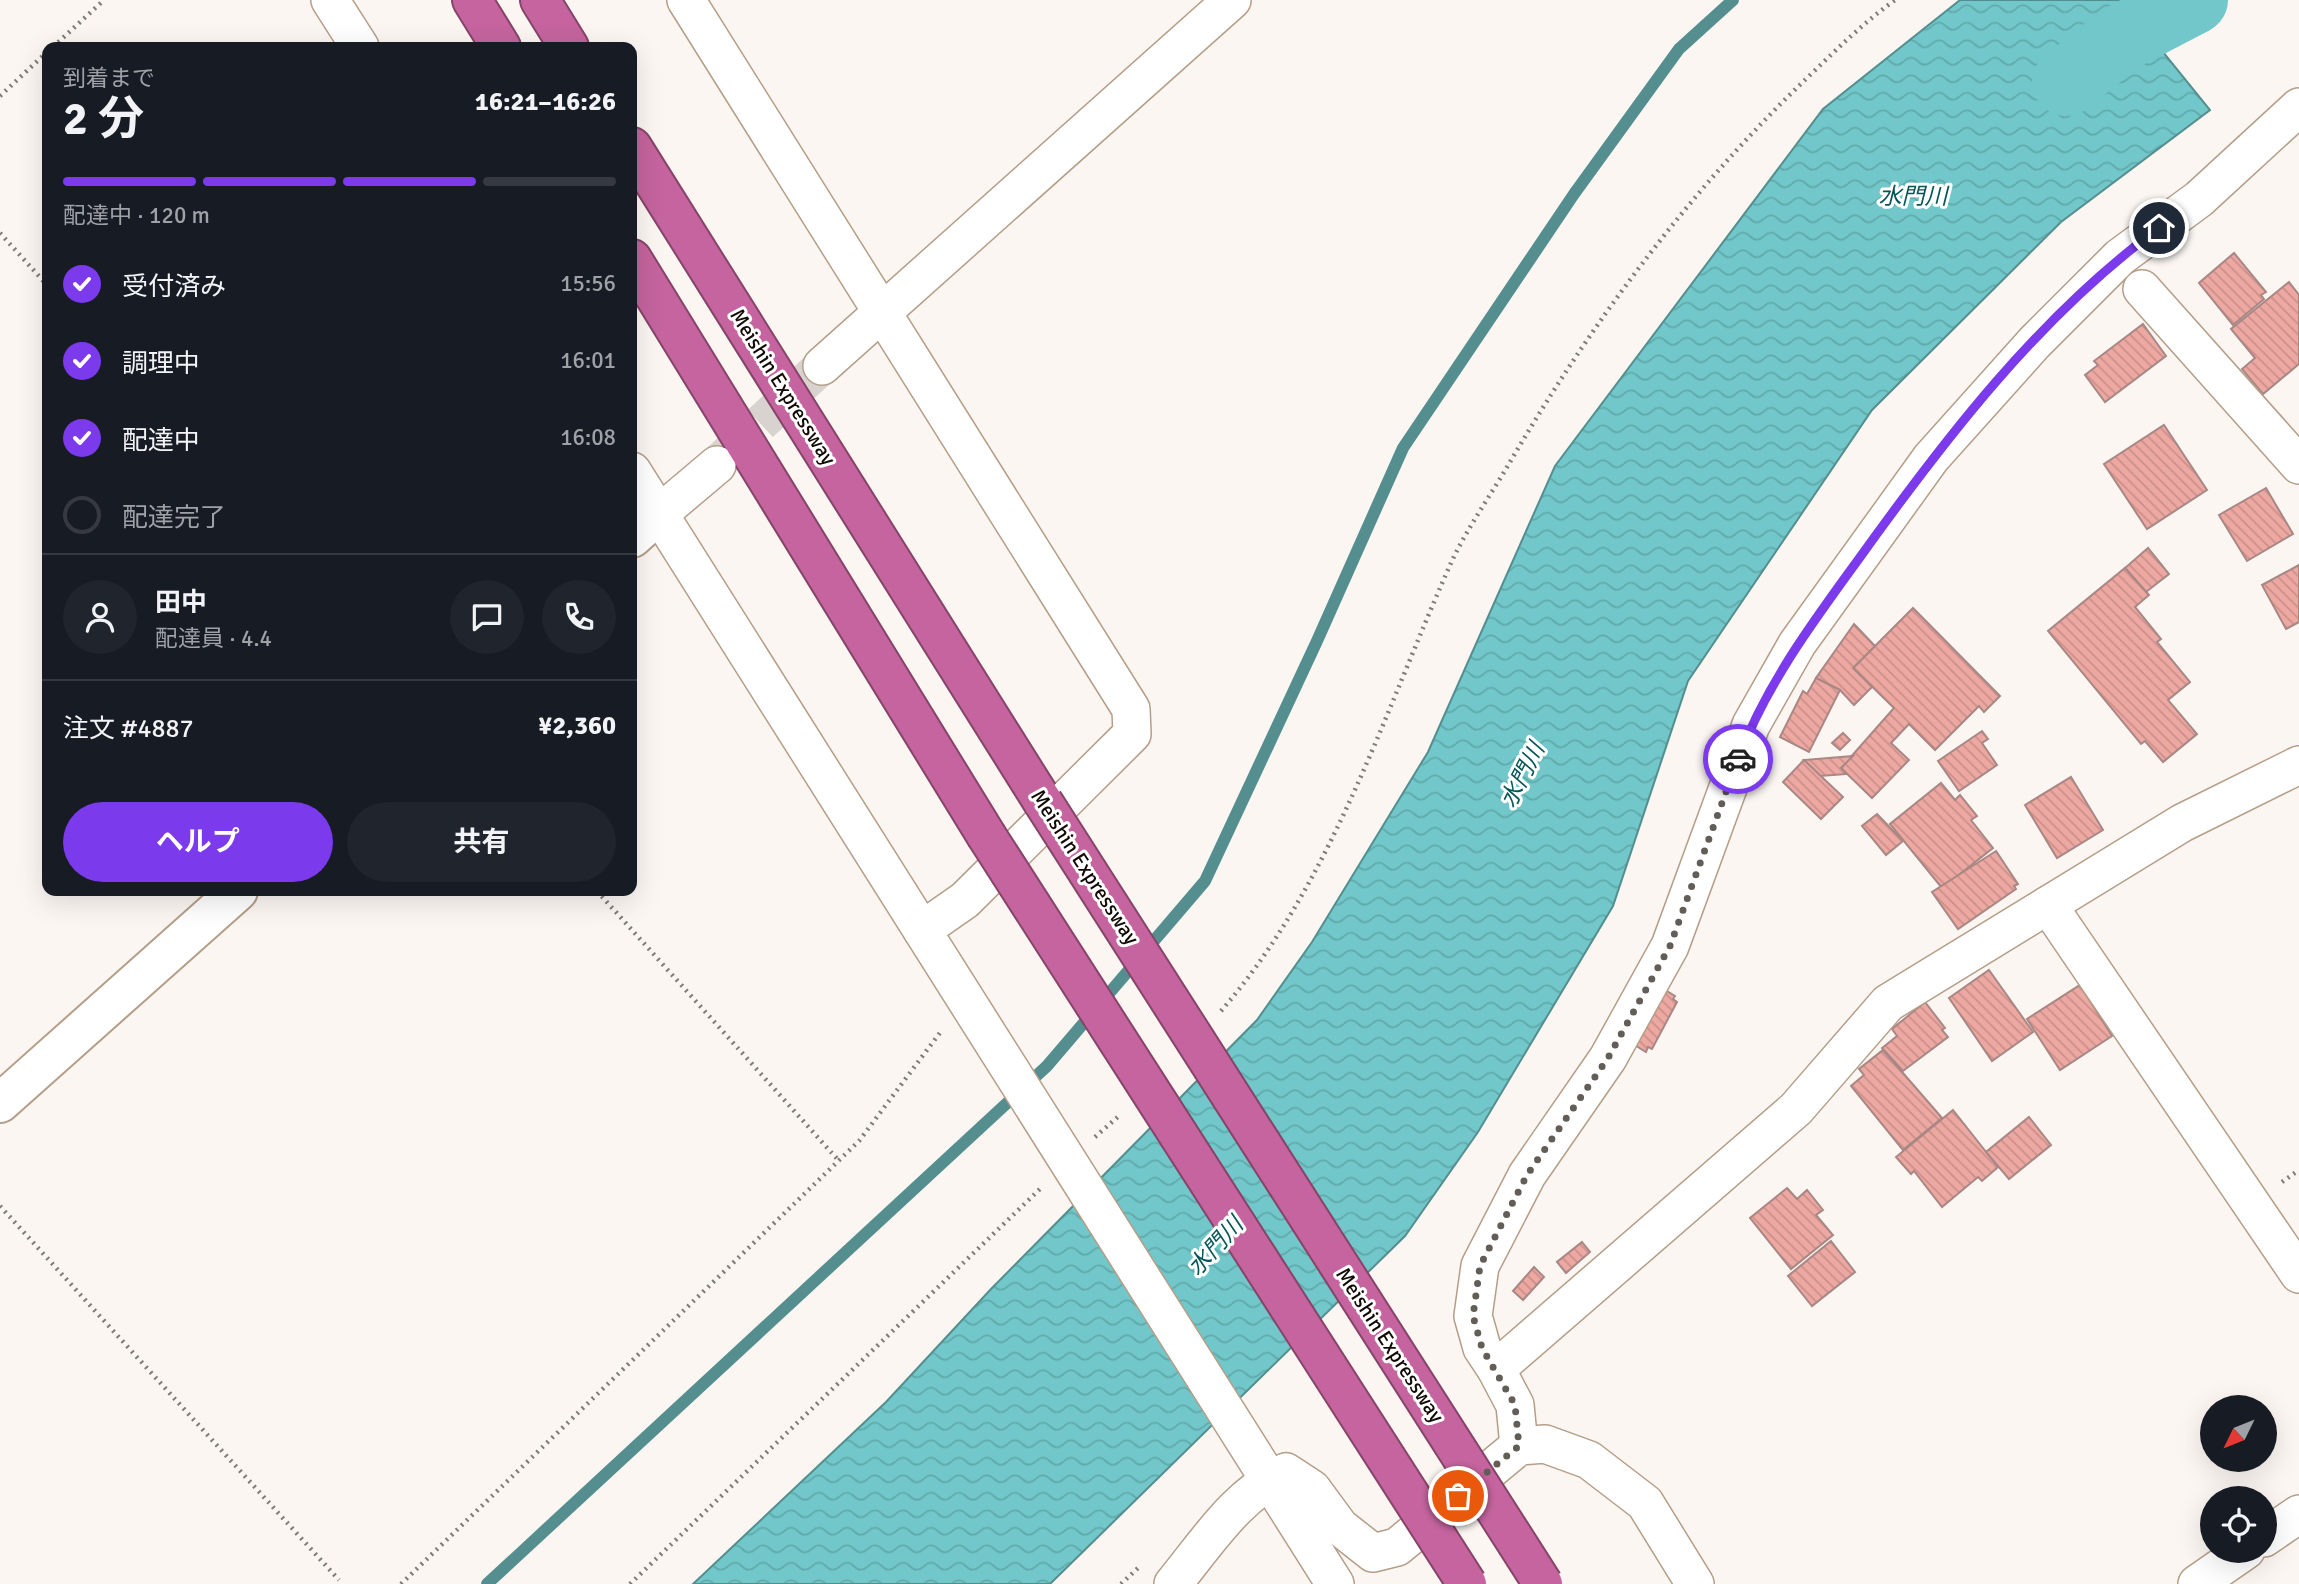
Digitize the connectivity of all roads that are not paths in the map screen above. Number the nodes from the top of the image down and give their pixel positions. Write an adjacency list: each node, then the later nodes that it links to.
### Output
1 (330, 0): 6 (street)
2 (472, 0): 7 (highway)
3 (540, 0): 8 (highway)
4 (686, 0): 13 (street)
5 (1232, 0): 13 (street)
6 (357, 42)
7 (498, 42)
8 (566, 42)
9 (2299, 107): 25 (street)
10 (637, 155): 34 (highway, Meishin Expressway, bridge)
11 (637, 267): 33 (highway, bridge)
12 (2143, 289): 16 (street)
13 (880, 312): 14 (street); 22 (street)
14 (822, 366)
15 (717, 464): 18 (street)
16 (2299, 465)
17 (637, 492): 18 (street)
18 (645, 526): 22 (street)
19 (2299, 765): 21 (street)
20 (232, 896): 23 (street)
21 (2048, 905): 24 (street); 25 (street)
22 (922, 930): 27 (street)
23 (0, 1103)
24 (2299, 1274)
25 (1496, 1369): 26 (street)
26 (1519, 1446): 27 (street); 35 (street)
27 (1269, 1479): 31 (street); 32 (street)
28 (2299, 1514): 29 (street)
29 (2277, 1529)
30 (2227, 1563): 36 (street)
31 (1173, 1584)
32 (1335, 1584)
33 (1467, 1584)
34 (1543, 1584)
35 (1695, 1584)
36 (2197, 1584)

